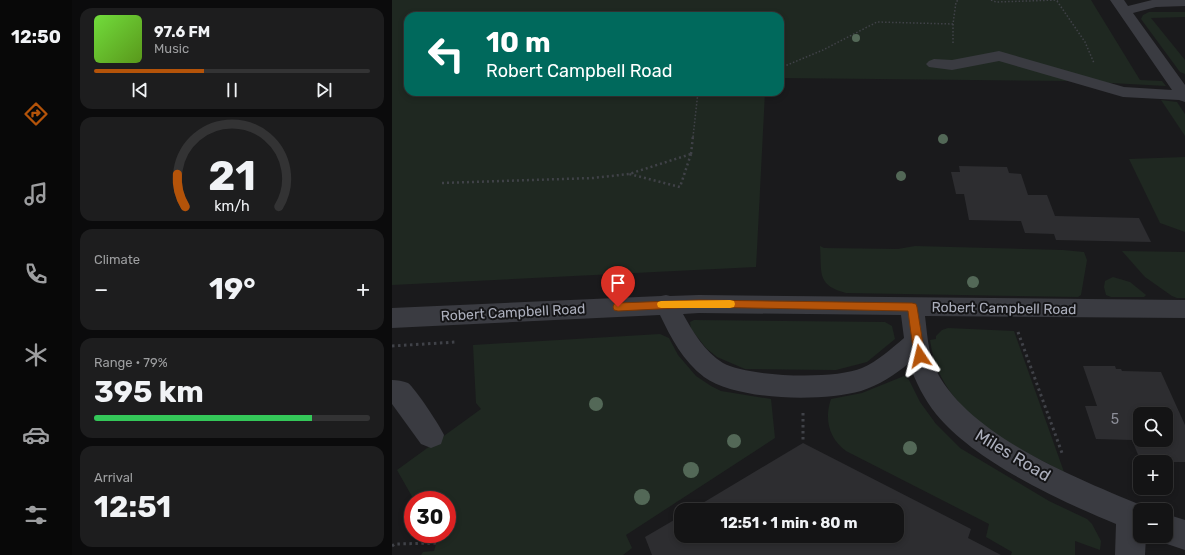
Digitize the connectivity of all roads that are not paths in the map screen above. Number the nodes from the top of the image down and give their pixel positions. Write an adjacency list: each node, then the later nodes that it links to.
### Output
1 (1185, 2): 2 (street)
2 (1121, 5): 4 (street)
3 (934, 64): 4 (street)
4 (1184, 96)
5 (666, 304): 6 (street, Robert Campbell Road); 8 (street, Robert Campbell Road); 9 (street)
6 (912, 307): 7 (street, Robert Campbell Road); 9 (street, Miles Road)
7 (1185, 309)
8 (394, 324)
9 (917, 340): 12 (street, Miles Road)
10 (392, 392): 11 (street)
11 (430, 435)
12 (1133, 517)
13 (1173, 531): 14 (street)
14 (1185, 535)
15 (1133, 536): 16 (street)
16 (1130, 555)

